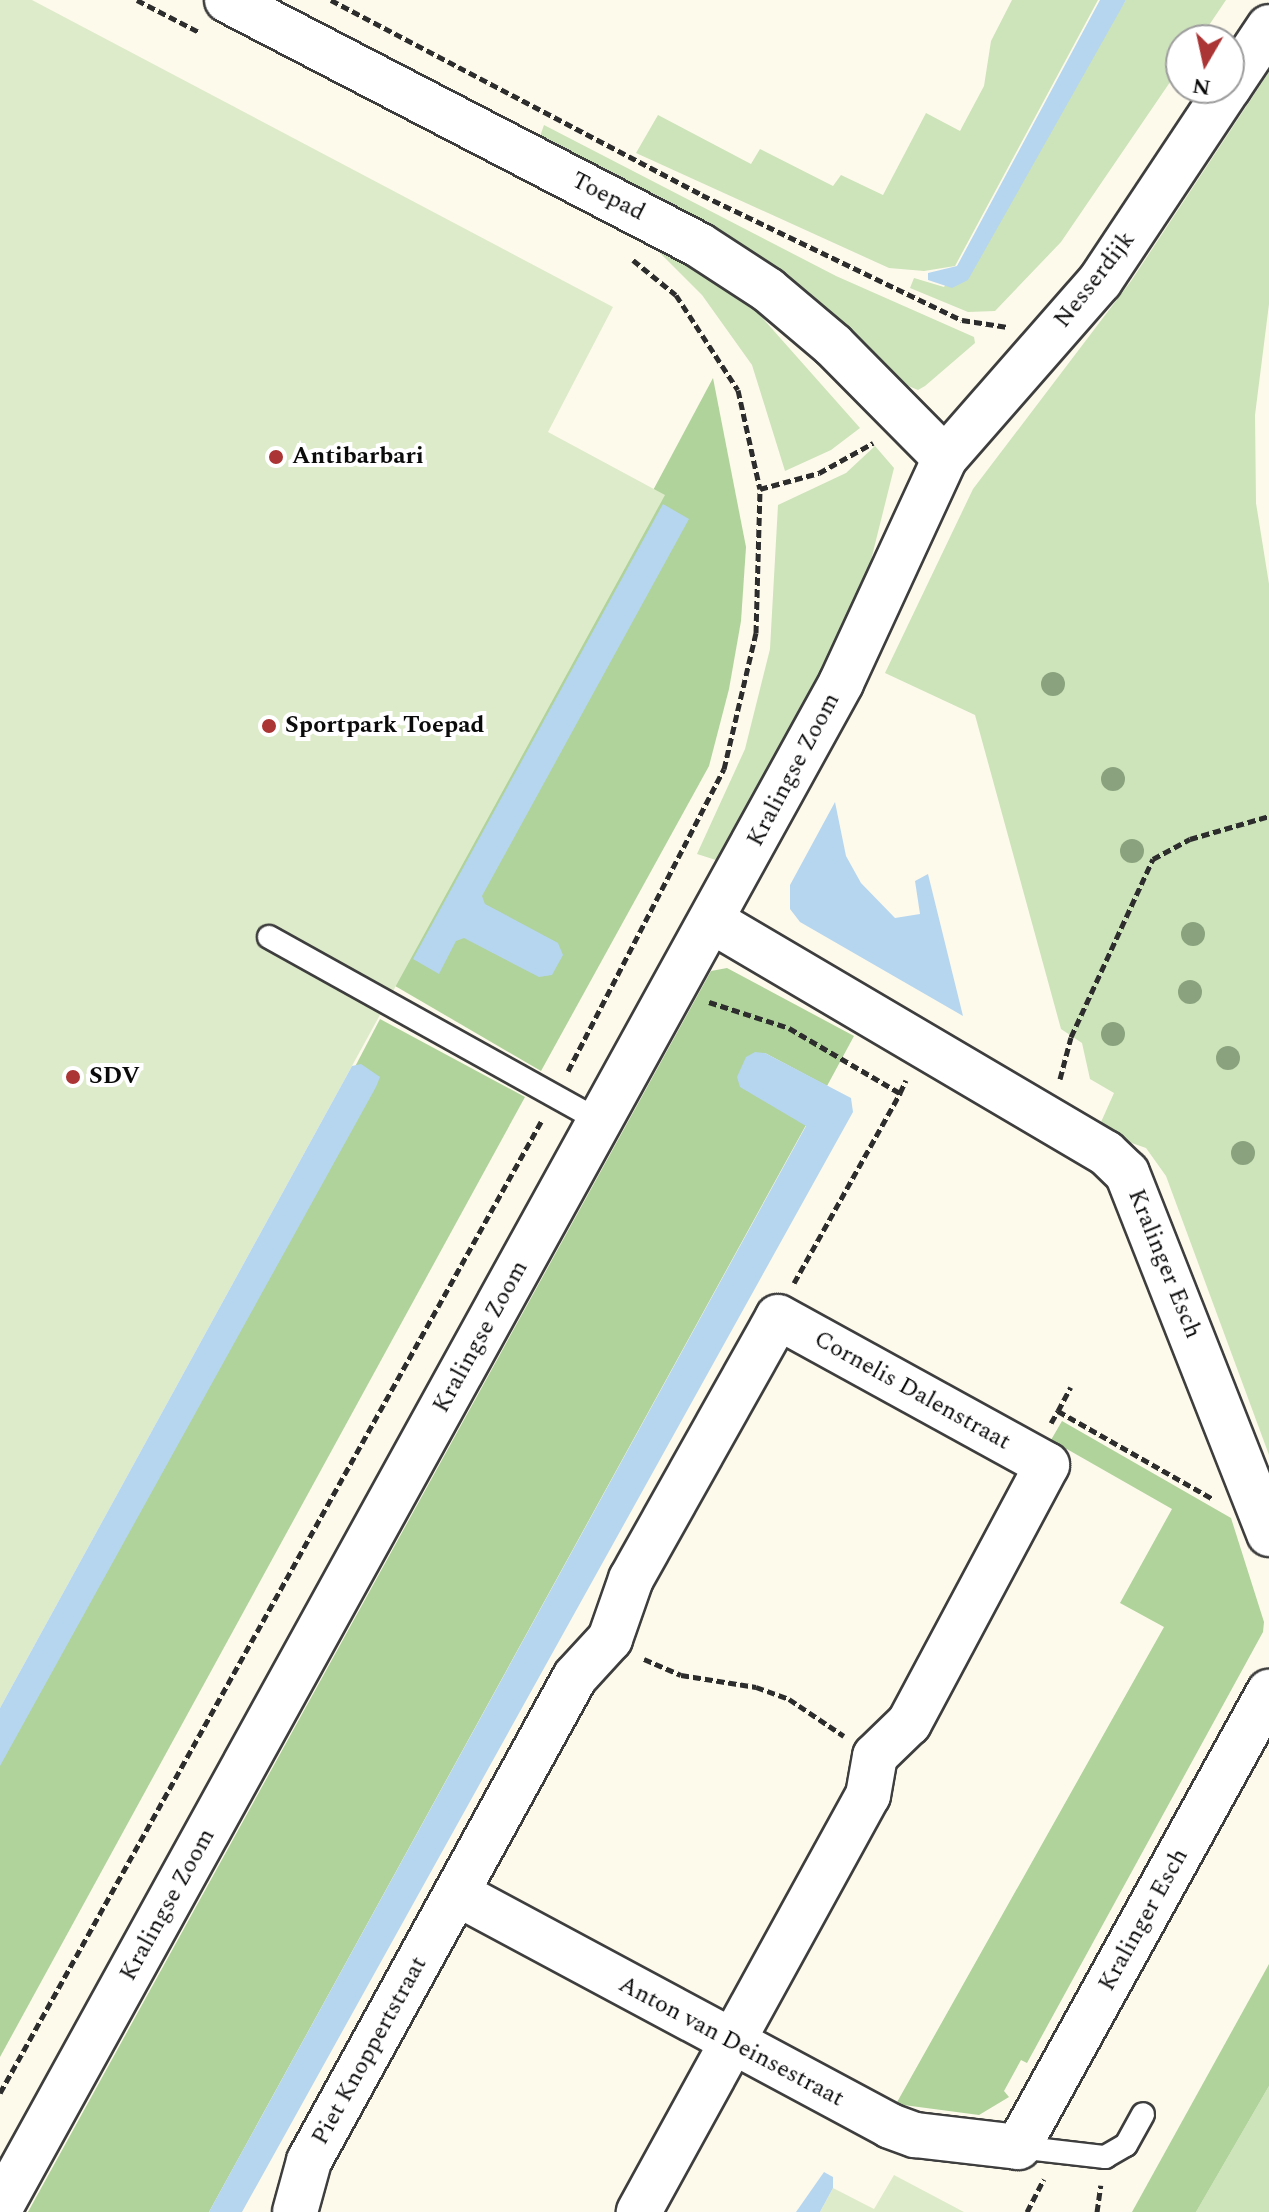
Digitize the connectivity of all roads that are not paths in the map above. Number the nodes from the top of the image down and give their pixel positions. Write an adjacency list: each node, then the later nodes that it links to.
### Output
1 (216, 18): 5 (street, Toepad)
2 (1269, 27): 3 (street, Nesserdijk)
3 (1245, 64)
4 (1218, 104): 5 (street, Nesserdijk)
5 (945, 458): 6 (street, Kralingse Zoom)
6 (712, 921): 8 (street, Kralingse Zoom); 9 (street, Kralinger Esch)
7 (269, 937): 8 (lane)
8 (600, 1121): 15 (street, Kralingse Zoom)
9 (1262, 1515)
10 (1269, 1692): 14 (street, Kralinger Esch)
11 (458, 1894): 12 (street, Anton van Deinsestraat); 12 (street, Cornelis Dalenstraat); 16 (street, Piet Knoppertstraat)
12 (731, 2043): 14 (street, Anton van Deinsestraat); 17 (street)
13 (1143, 2114): 14 (lane)
14 (1018, 2147)
15 (0, 2208)
16 (295, 2212)
17 (639, 2212)

